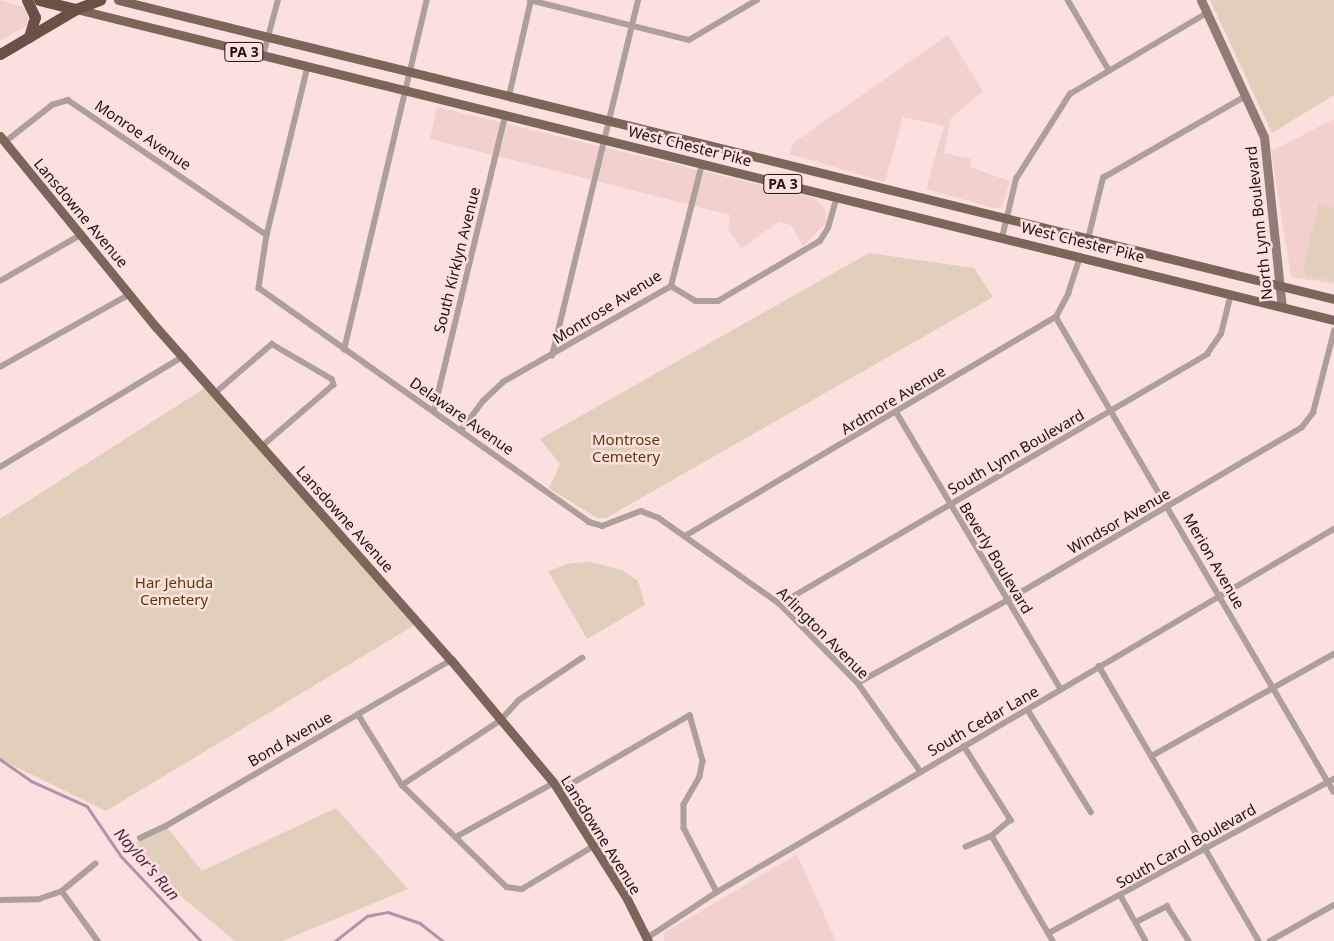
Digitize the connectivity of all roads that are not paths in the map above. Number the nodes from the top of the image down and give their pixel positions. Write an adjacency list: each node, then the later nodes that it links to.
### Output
1 (27, 0): 15 (highway)
2 (39, 0): 12 (highway, West Chester Pike / PA 3)
3 (100, 0): 12 (highway)
4 (118, 0): 16 (main road, West Chester Pike / PA 3)
5 (278, 0): 16 (street)
6 (427, 0): 21 (street)
7 (531, 0): 14 (street); 23 (street)
8 (638, 0): 14 (street)
9 (757, 0): 14 (street)
10 (1068, 0): 20 (street)
11 (1201, 0): 13 (street, North Lynn Boulevard)
12 (76, 9): 15 (highway); 18 (main road, West Chester Pike / PA 3)
13 (1207, 13): 20 (street); 24 (street, North Lynn Boulevard)
14 (630, 25): 26 (street)
15 (29, 37): 17 (highway)
16 (268, 37): 18 (street); 21 (main road, West Chester Pike / PA 3)
17 (0, 54)
18 (263, 56): 19 (main road, West Chester Pike / PA 3)
19 (308, 67): 22 (main road, West Chester Pike / PA 3); 32 (street)
20 (1109, 70): 31 (street)
21 (410, 72): 22 (street); 23 (main road, West Chester Pike / PA 3)
22 (405, 91): 25 (main road, West Chester Pike / PA 3); 47 (street)
23 (509, 96): 26 (main road, West Chester Pike / PA 3)
24 (1246, 96): 35 (street); 39 (street, North Lynn Boulevard)
25 (505, 116): 28 (main road, West Chester Pike / PA 3); 52 (street, South Kirklyn Avenue)
26 (608, 120): 28 (street); 31 (main road, West Chester Pike / PA 3)
27 (2, 139): 32 (street, Monroe Avenue); 33 (main road, Lansdowne Avenue)
28 (604, 140): 29 (main road, West Chester Pike / PA 3); 49 (street)
29 (702, 164): 30 (main road, West Chester Pike / PA 3); 38 (street, Montrose Avenue)
30 (837, 197): 34 (main road, West Chester Pike / PA 3); 38 (street)
31 (1006, 219): 34 (street); 35 (main road, West Chester Pike / PA 3)
32 (267, 235): 47 (street, Delaware Avenue)
33 (79, 236): 37 (street); 40 (main road, Lansdowne Avenue)
34 (1002, 238): 36 (main road, West Chester Pike / PA 3)
35 (1088, 239): 39 (main road, West Chester Pike / PA 3)
36 (1080, 257): 41 (main road, West Chester Pike / PA 3); 44 (street)
37 (0, 281)
38 (671, 286): 49 (street, Montrose Avenue)
39 (1280, 286): 42 (main road, West Chester Pike / PA 3); 43 (street, North Lynn Boulevard)
40 (130, 294): 48 (main road, Lansdowne Avenue); 50 (street)
41 (1231, 294): 43 (main road, West Chester Pike / PA 3); 53 (street, South Lynn Boulevard)
42 (1334, 299)
43 (1282, 307): 45 (main road, West Chester Pike / PA 3)
44 (1056, 317): 53 (street, Merion Avenue); 54 (street, Ardmore Avenue)
45 (1334, 320)
46 (1334, 331): 59 (street, Windsor Avenue)
47 (344, 350): 52 (street, Delaware Avenue)
48 (184, 356): 51 (main road, Lansdowne Avenue); 57 (street)
49 (552, 356): 55 (street, Montrose Avenue)
50 (0, 367)
51 (216, 393): 56 (main road, Lansdowne Avenue); 56 (street)
52 (434, 410): 55 (street, Delaware Avenue)
53 (1111, 410): 58 (street, South Lynn Boulevard); 59 (street, Merion Avenue)
54 (897, 412): 58 (street, Beverly Boulevard); 62 (street, Ardmore Avenue)
55 (462, 429): 60 (street, Delaware Avenue)
56 (262, 447): 68 (main road, Lansdowne Avenue)
57 (0, 467)
58 (949, 505): 64 (street, Beverly Boulevard); 65 (street, South Lynn Boulevard)
59 (1168, 506): 63 (street, Merion Avenue); 64 (street, Windsor Avenue)
60 (659, 518): 62 (street, Arlington Avenue)
61 (1334, 529): 63 (street, South Cedar Lane)
62 (685, 536): 65 (street, Arlington Avenue)
63 (1221, 597): 69 (street, South Cedar Lane); 71 (street, Merion Avenue)
64 (1006, 601): 70 (street, Windsor Avenue); 72 (street, Beverly Boulevard)
65 (780, 604): 70 (street, Arlington Avenue)
66 (1334, 654): 71 (street)
67 (582, 658): 75 (street)
68 (451, 660): 74 (street, Bond Avenue); 75 (main road, Lansdowne Avenue)
69 (1100, 666): 72 (street, South Cedar Lane); 77 (street)
70 (858, 684): 78 (street, Arlington Avenue)
71 (1274, 688): 77 (street); 79 (street, Merion Avenue)
72 (1061, 689): 73 (street, South Cedar Lane)
73 (1028, 710): 76 (street, South Cedar Lane); 84 (street)
74 (358, 714): 81 (street); 86 (street, Bond Avenue)
75 (501, 720): 80 (main road, Lansdowne Avenue); 81 (street)
76 (964, 746): 78 (street, South Cedar Lane); 85 (street)
77 (1152, 756): 90 (street)
78 (921, 772): 93 (street, South Cedar Lane)
79 (1331, 781): 83 (street, Merion Avenue); 90 (street, South Carol Boulevard)
80 (554, 783): 82 (main road, Lansdowne Avenue); 87 (street)
81 (402, 785): 87 (street)
82 (559, 791): 88 (main road, Lansdowne Avenue); 93 (street)
83 (1334, 792)
84 (1091, 812)
85 (992, 836): 89 (street); 98 (street)
86 (140, 838)
87 (456, 838): 88 (street)
88 (594, 846): 99 (main road, Lansdowne Avenue)
89 (966, 847)
90 (1206, 850): 94 (street, South Carol Boulevard); 104 (street)
91 (95, 864): 92 (street)
92 (62, 891): 95 (street); 100 (street)
93 (717, 892): 99 (street, South Cedar Lane)
94 (1122, 896): 97 (street); 98 (street, South Carol Boulevard)
95 (0, 900)
96 (1334, 905): 105 (street)
97 (1136, 922): 102 (street); 103 (street)
98 (1049, 933): 101 (street)
99 (647, 939)
100 (98, 941)
101 (1054, 941)
102 (1146, 941)
103 (1189, 941)
104 (1259, 941)
105 (1270, 941)

